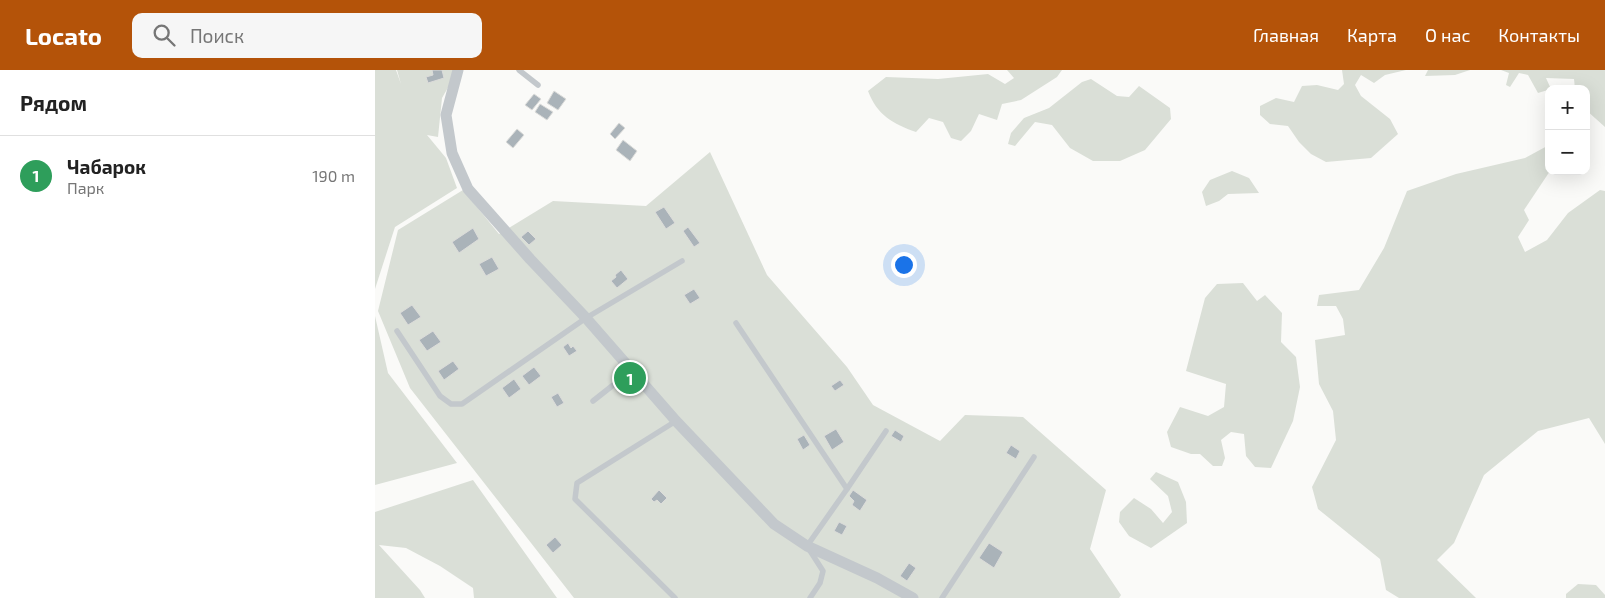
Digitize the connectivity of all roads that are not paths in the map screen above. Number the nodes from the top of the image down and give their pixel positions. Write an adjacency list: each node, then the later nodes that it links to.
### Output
1 (458, 70): 5 (street)
2 (519, 70): 3 (lane)
3 (538, 85)
4 (682, 261): 5 (lane)
5 (586, 318): 7 (lane); 8 (street)
6 (736, 323): 13 (lane)
7 (397, 331)
8 (631, 370): 9 (lane); 10 (street)
9 (593, 401)
10 (676, 421): 14 (street); 15 (lane)
11 (886, 431): 13 (lane)
12 (1034, 457): 18 (lane)
13 (847, 489): 14 (lane)
14 (807, 546): 16 (lane); 17 (street)
15 (675, 598)
16 (810, 598)
17 (913, 598)
18 (942, 598)

